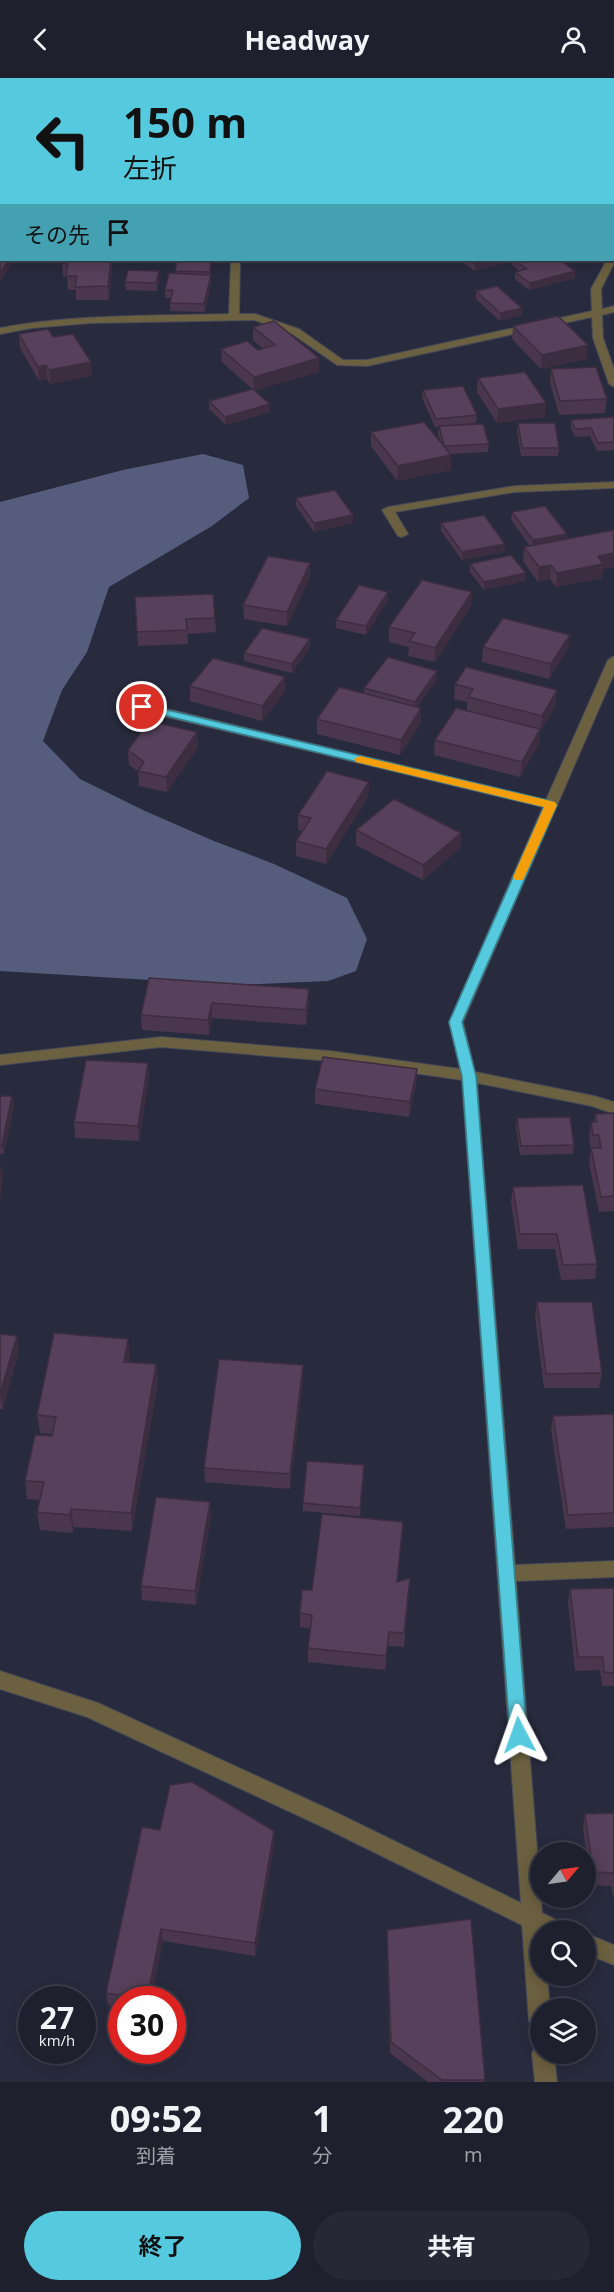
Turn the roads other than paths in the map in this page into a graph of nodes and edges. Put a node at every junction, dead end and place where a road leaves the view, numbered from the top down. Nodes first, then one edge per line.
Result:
1 (236, 261) edge
2 (610, 261) edge
3 (614, 309) edge
4 (597, 312) junction
5 (234, 318) junction
6 (0, 331) edge
7 (614, 384) edge
8 (614, 485) edge
9 (402, 534) dead end
10 (614, 660) edge
11 (142, 707) dead end
12 (551, 805) junction
13 (0, 1060) edge
14 (469, 1076) junction
15 (614, 1108) edge
16 (614, 1569) edge
17 (508, 1573) junction
18 (0, 1680) edge
19 (531, 1920) joint
20 (596, 1948) edge
21 (614, 1955) edge
22 (544, 2064) edge
23 (546, 2082) edge

1 - 5 street
2 - 4 street
3 - 4 street
4 - 5 street
4 - 7 street
5 - 6 street
8 - 9 street
10 - 12 street
11 - 12 street
12 - 14 street
13 - 14 street
14 - 15 street
14 - 17 street
16 - 17 street
17 - 19 street
18 - 19 street
20 - 21 street
22 - 23 street

